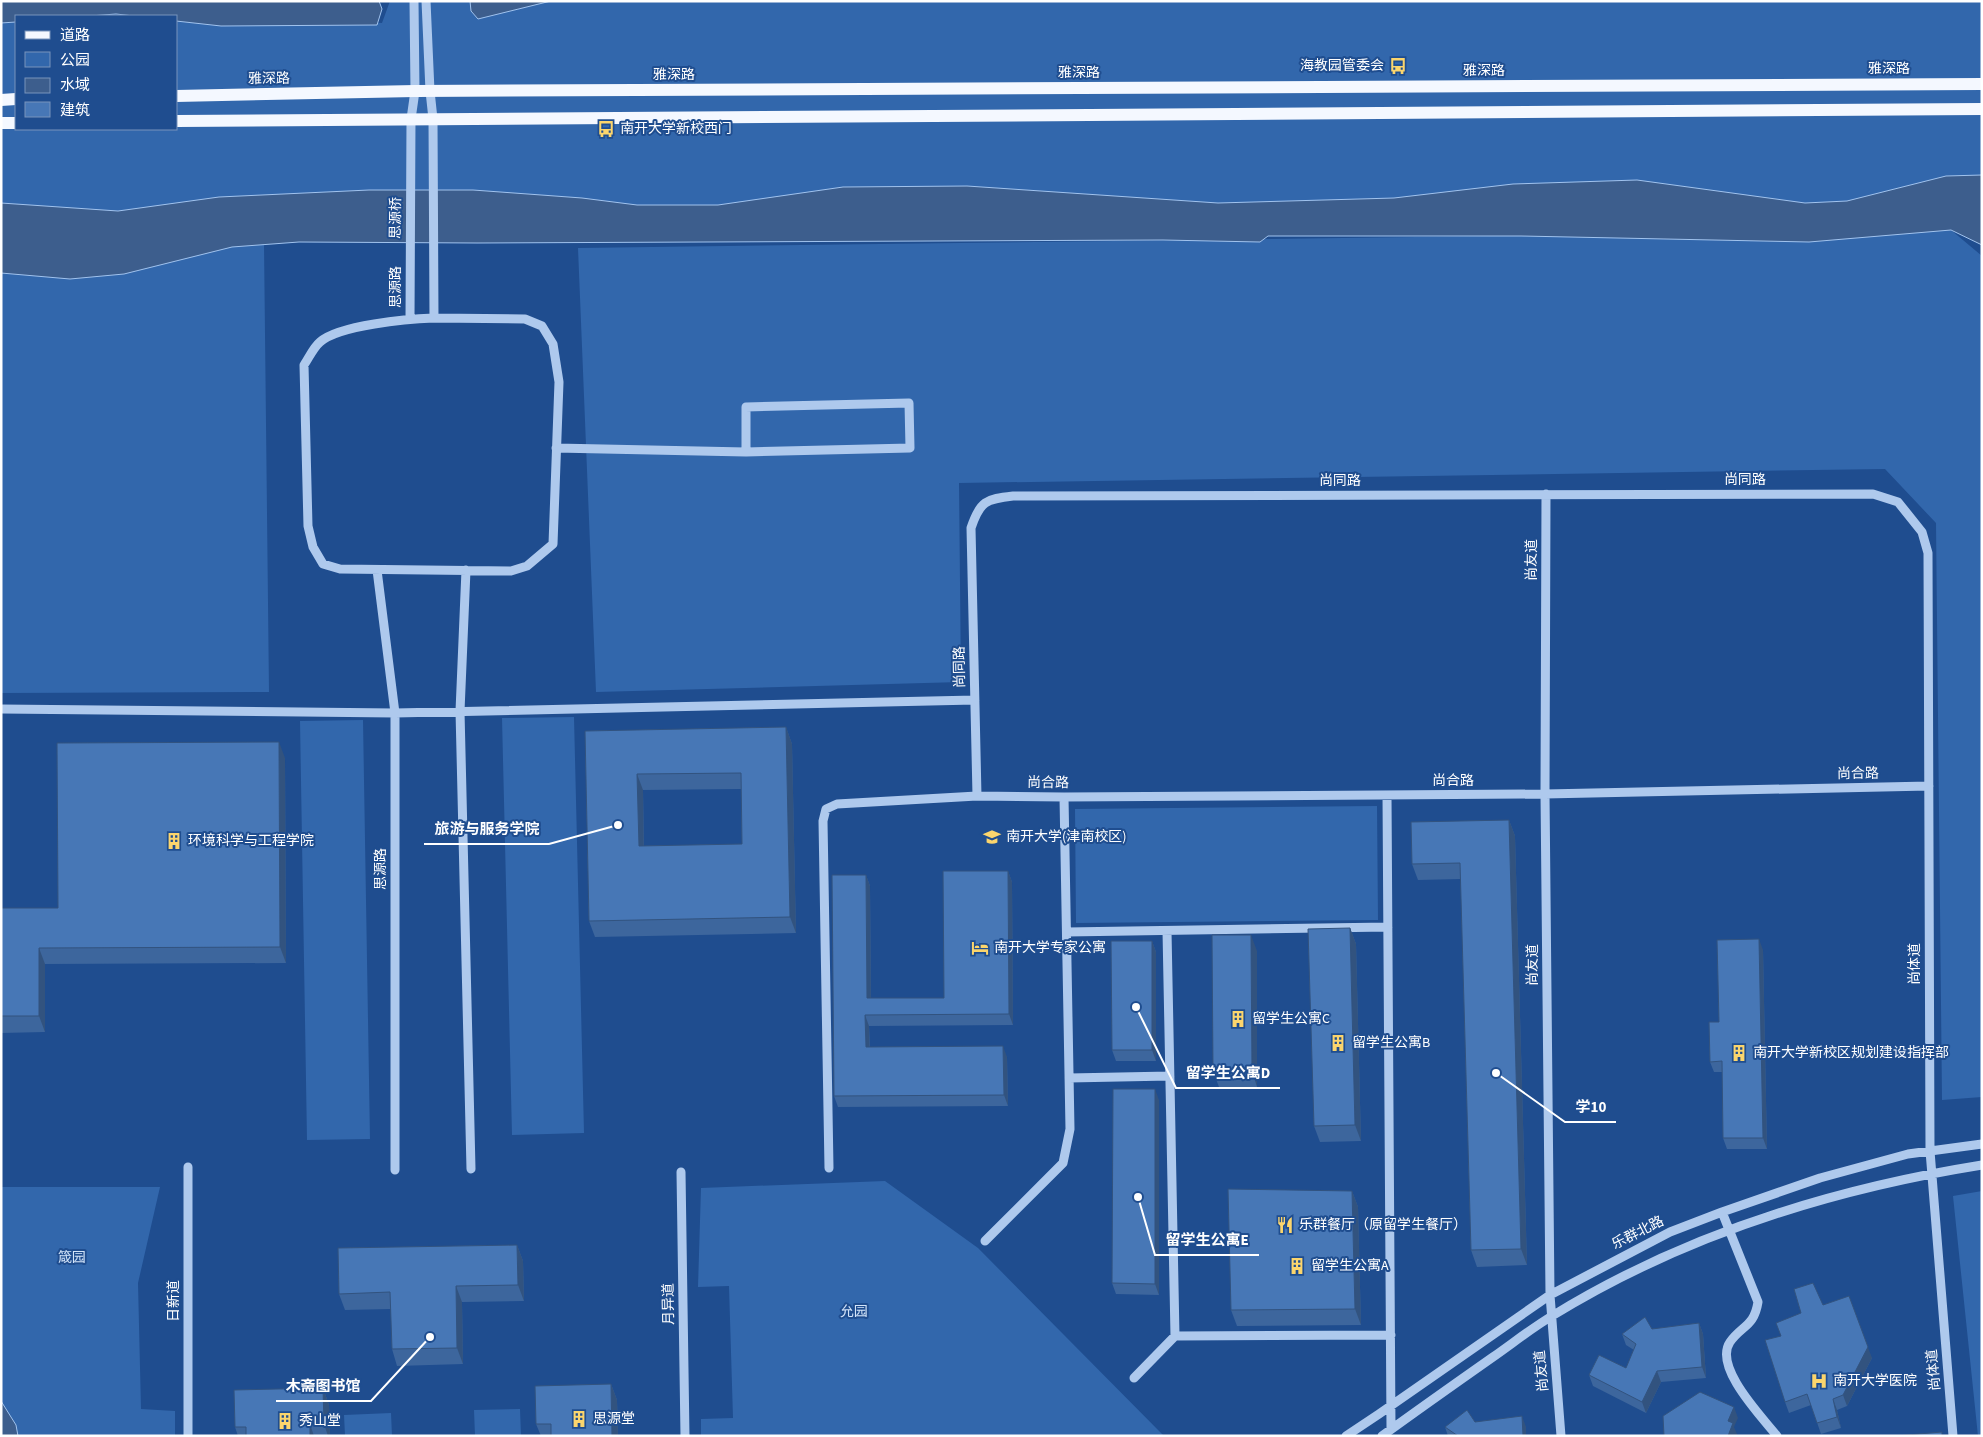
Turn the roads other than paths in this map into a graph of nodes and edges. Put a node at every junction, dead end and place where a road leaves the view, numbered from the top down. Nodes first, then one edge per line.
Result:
1 (414, 1) edge
2 (426, 1) edge
3 (1982, 84) edge
4 (415, 91) junction
5 (430, 91) junction
6 (178, 96) edge
7 (15, 99) edge
8 (1, 100) edge
9 (1982, 109) edge
10 (411, 119) junction
11 (433, 119) junction
12 (178, 121) edge
13 (1, 123) edge
14 (15, 123) edge
15 (409, 254) joint
16 (434, 318) junction
17 (410, 319) junction
18 (556, 448) junction
19 (746, 452) junction
20 (1546, 494) junction
21 (1898, 502) joint
22 (377, 570) junction
23 (466, 570) junction
24 (975, 700) junction
25 (1, 709) edge
26 (460, 711) junction
27 (395, 712) junction
28 (1929, 786) junction
29 (1545, 794) junction
30 (1387, 795) junction
31 (977, 796) junction
32 (1064, 797) junction
33 (1388, 926) junction
34 (1167, 930) junction
35 (1067, 932) junction
36 (1170, 1076) junction
37 (1069, 1078) junction
38 (1982, 1144) edge
39 (1930, 1151) junction
40 (1982, 1165) edge
41 (188, 1167) dead end
42 (829, 1168) dead end
43 (471, 1169) dead end
44 (395, 1170) dead end
45 (681, 1172) dead end
46 (1931, 1173) junction
47 (1722, 1212) junction
48 (1729, 1232) junction
49 (985, 1241) dead end
50 (1550, 1295) junction
51 (1551, 1316) junction
52 (1390, 1335) junction
53 (1175, 1336) junction
54 (1134, 1378) dead end
55 (1391, 1406) junction
56 (1392, 1429) junction
57 (188, 1436) edge
58 (685, 1436) edge
59 (1346, 1436) edge
60 (1382, 1436) edge
61 (1561, 1436) edge
62 (1777, 1436) edge
63 (1953, 1436) edge

1 - 4 street, 思源桥
2 - 5 street
3 - 5 main road, 雅深路
4 - 5 main road, 雅深路
4 - 6 main road, 雅深路
4 - 10 street, 思源桥
5 - 11 street
7 - 8 main road
9 - 11 main road
10 - 11 main road
10 - 12 main road
10 - 15 street, 思源桥
11 - 16 street
13 - 14 main road
15 - 17 street, 思源路
16 - 17 street
16 - 18 street
17 - 22 street
18 - 19 street
18 - 23 street
19 - 19 street
20 - 21 street, 尚同路
20 - 24 street, 尚同路
20 - 29 street, 尚友道
21 - 28 street, 尚体道
22 - 23 street
22 - 27 street, 思源路
23 - 26 street
24 - 26 street
24 - 31 street, 尚同路
25 - 27 street
26 - 27 street
26 - 43 street
27 - 44 street, 思源路
28 - 29 street, 尚合路
28 - 39 street, 尚体道
29 - 30 street, 尚合路
29 - 50 street, 尚友道
30 - 32 street, 尚合路
30 - 33 street
31 - 32 street, 尚合路
31 - 42 street, 尚合路
32 - 35 street
33 - 34 street
33 - 52 street
34 - 35 street
34 - 36 street
35 - 37 street
36 - 37 street
36 - 53 street
37 - 49 street
38 - 39 street, 乐群北路
39 - 46 street, 尚体道
39 - 47 street, 乐群北路
40 - 46 street
41 - 57 street, 日新道
45 - 58 street, 月异道
46 - 48 street
46 - 63 street, 尚体道
47 - 48 street
47 - 50 street, 乐群北路
48 - 51 street
48 - 62 street
50 - 51 street, 尚友道
50 - 55 street, 乐群北路
51 - 56 street
51 - 61 street, 尚友道
52 - 53 street
52 - 55 street
53 - 54 street
55 - 56 street
55 - 59 street, 乐群北路
56 - 60 street

